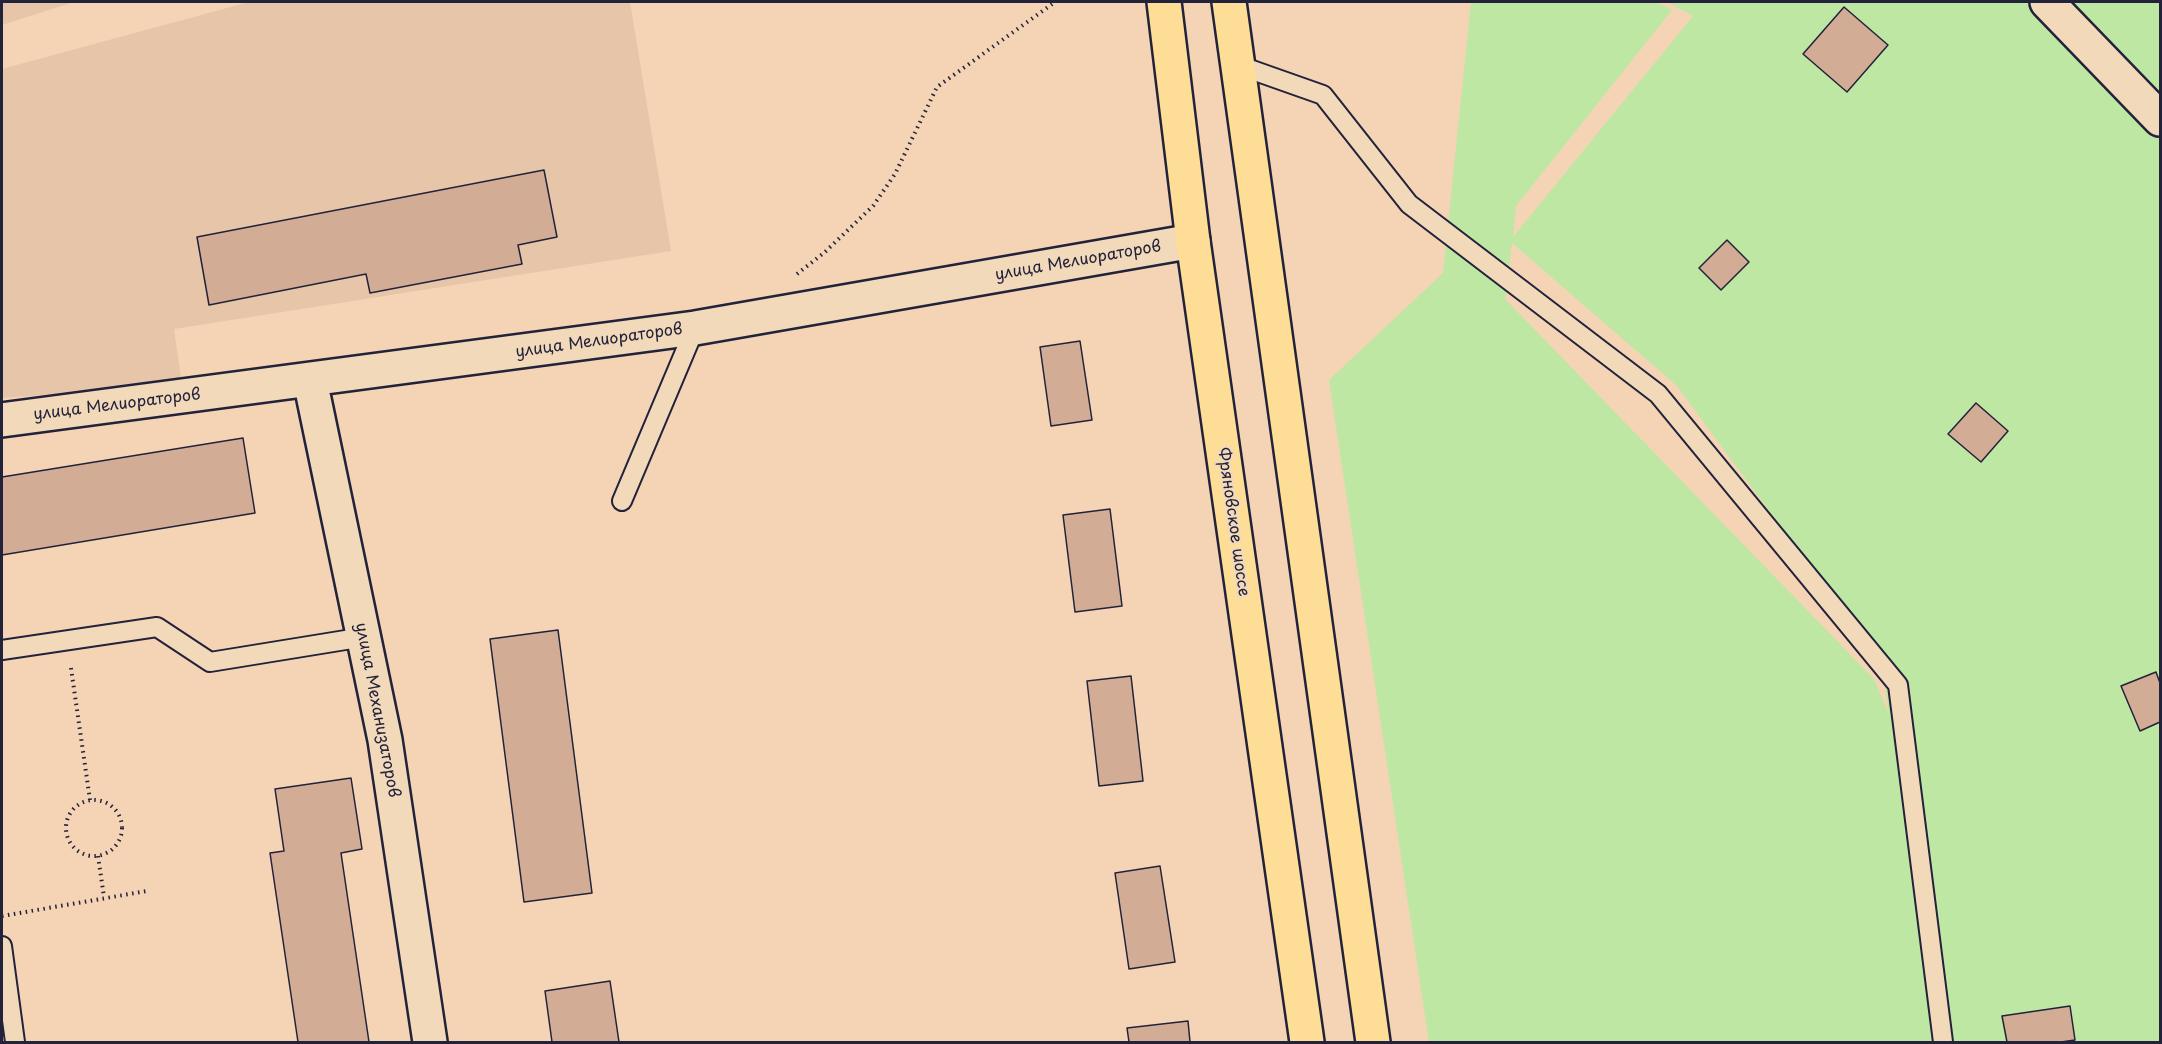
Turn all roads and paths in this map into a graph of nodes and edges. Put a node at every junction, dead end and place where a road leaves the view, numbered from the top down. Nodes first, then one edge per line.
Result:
1 (1055, 2) edge
2 (1164, 2) edge
3 (1229, 2) edge
4 (2047, 2) edge
5 (1238, 64) junction
6 (2160, 119) edge
7 (1193, 241) junction
8 (787, 312) junction
9 (695, 328) junction
10 (310, 380) junction
11 (2, 420) edge
12 (622, 501) dead end
13 (364, 637) junction
14 (67, 640) junction
15 (2, 650) edge
16 (90, 800) junction
17 (98, 856) junction
18 (147, 891) dead end
19 (104, 897) junction
20 (2, 916) edge
21 (2, 946) edge
22 (15, 1042) edge
23 (430, 1042) edge
24 (1307, 1042) edge
25 (1373, 1042) edge
26 (1943, 1042) edge

1 - 8 path
2 - 7 main road, Фряновское шоссе
3 - 5 main road
4 - 6 street
5 - 25 main road
5 - 26 lane
7 - 8 street, улица Мелиораторов
7 - 24 main road, Фряновское шоссе
8 - 9 street, улица Мелиораторов
9 - 10 street, улица Мелиораторов
9 - 12 lane
10 - 11 street, улица Мелиораторов
10 - 13 street, улица Механизаторов
13 - 14 lane
13 - 23 street, улица Механизаторов
14 - 15 lane
14 - 16 path
16 - 17 path
16 - 17 path
17 - 19 path
18 - 19 path
19 - 20 path
21 - 22 lane

